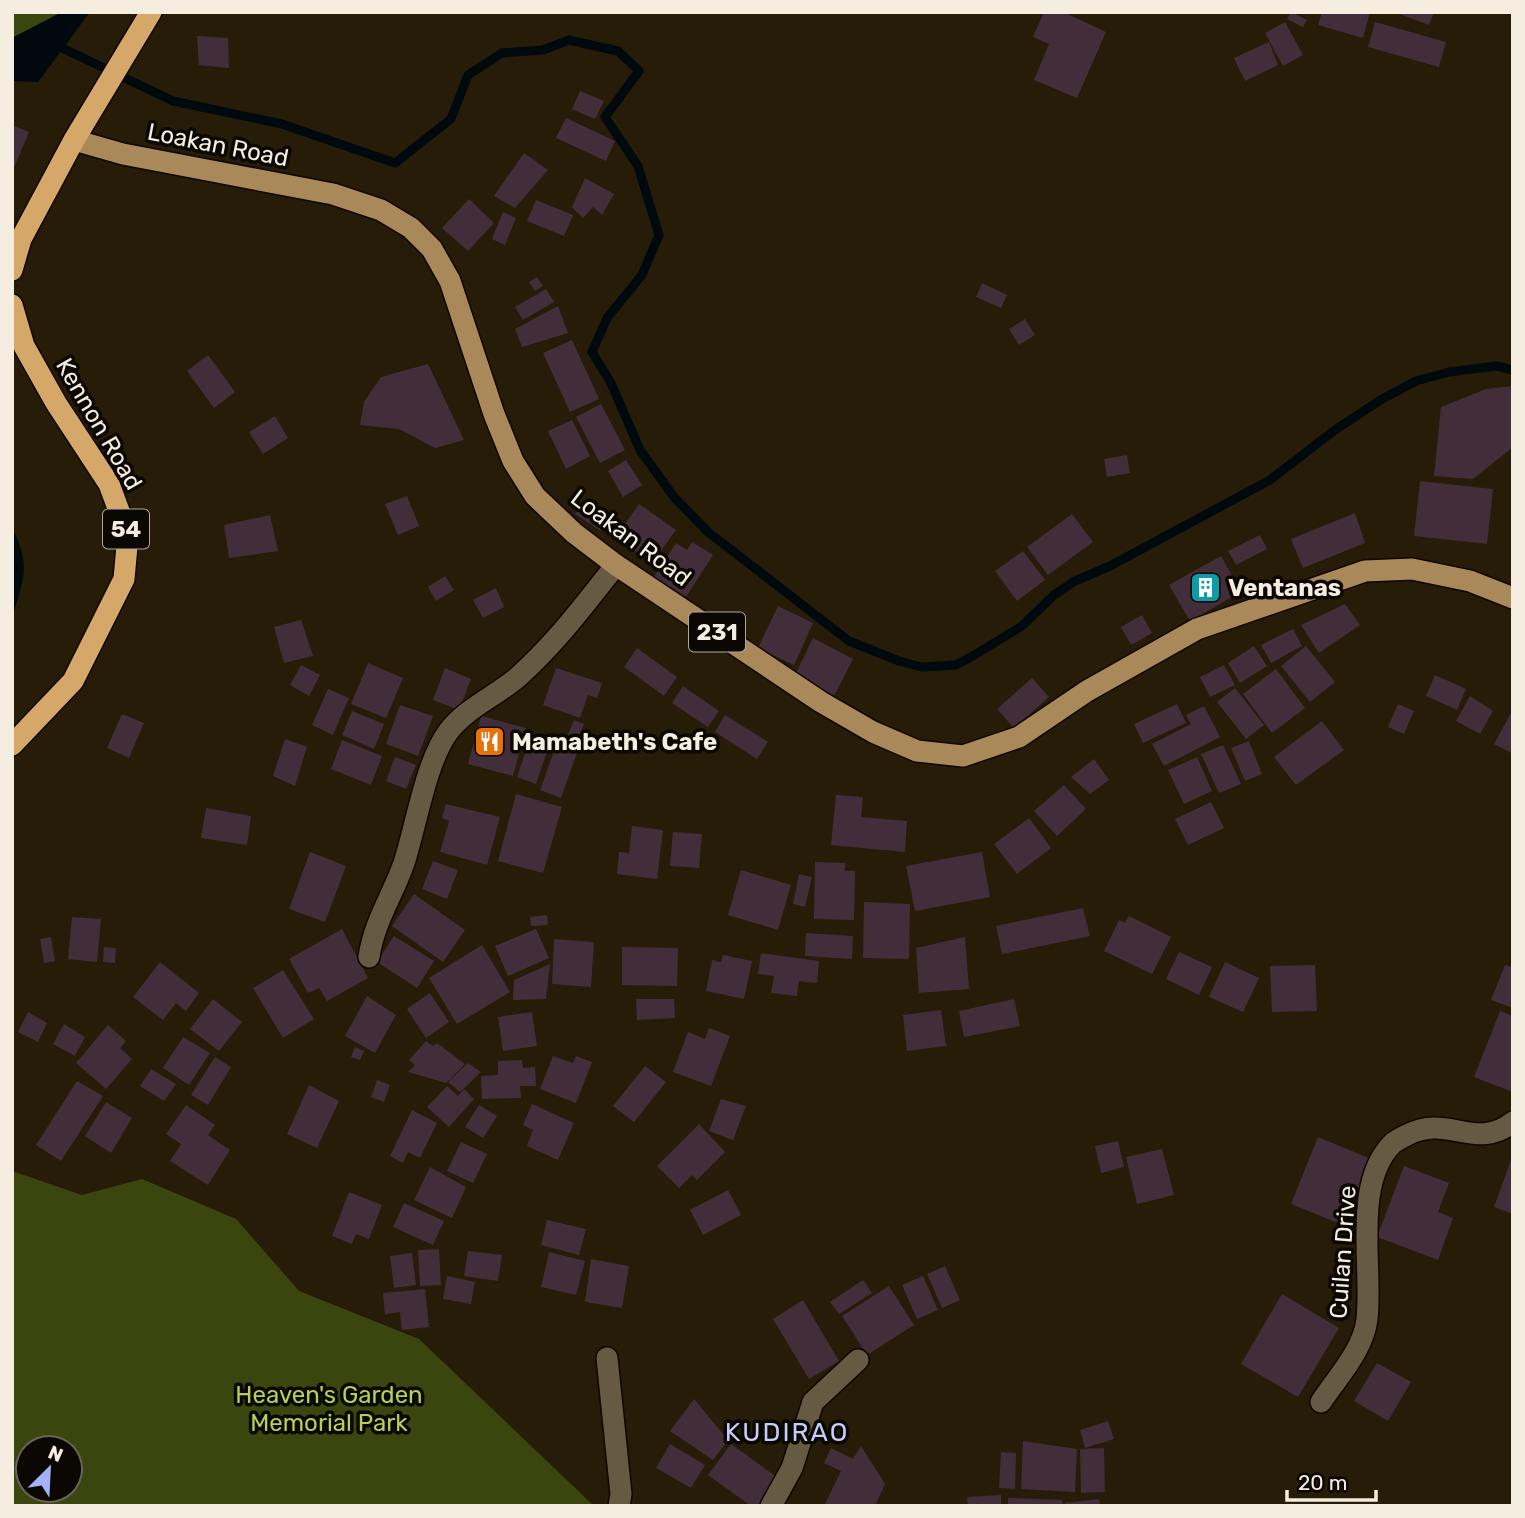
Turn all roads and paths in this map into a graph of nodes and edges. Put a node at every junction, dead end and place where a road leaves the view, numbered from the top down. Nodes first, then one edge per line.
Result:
1 (151, 12) edge
2 (75, 140) junction
3 (12, 270) edge
4 (12, 305) edge
5 (616, 565) junction
6 (1513, 598) edge
7 (12, 745) edge
8 (369, 957) dead end
9 (1513, 1122) edge
10 (607, 1357) dead end
11 (858, 1360) dead end
12 (1321, 1402) dead end
13 (619, 1506) edge
14 (771, 1506) edge

1 - 2 highway
2 - 3 highway
2 - 5 main road, Loakan Road / 231
4 - 7 highway, Kennon Road / 54
5 - 6 main road, Loakan Road / 231
5 - 8 street
9 - 12 street, Cuilan Drive
10 - 13 street
11 - 14 street

